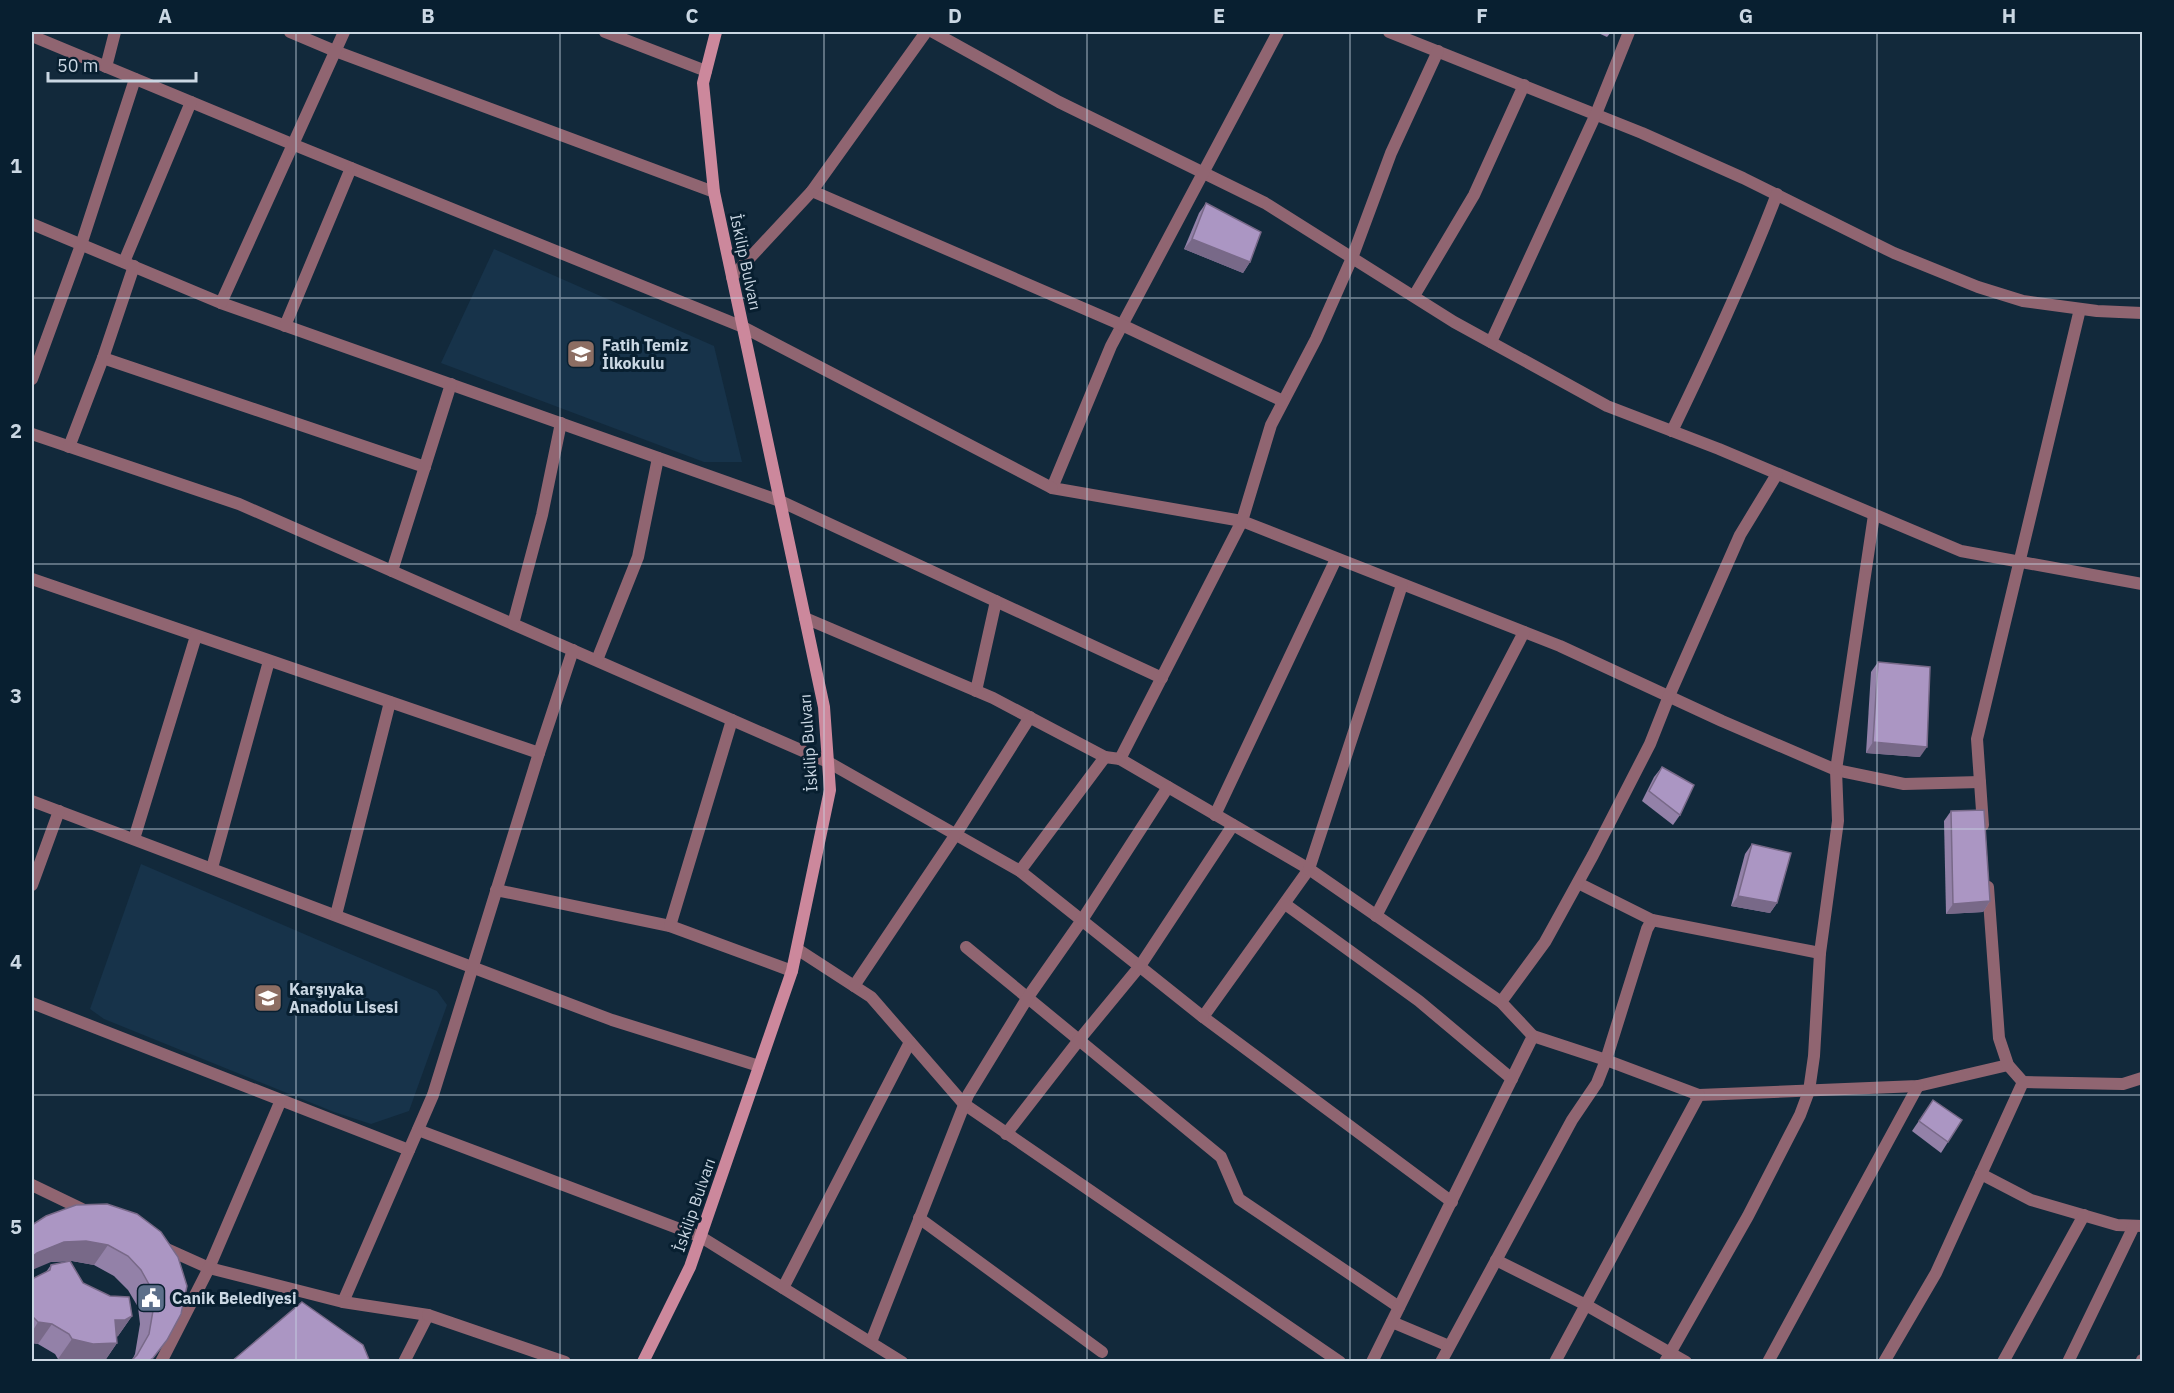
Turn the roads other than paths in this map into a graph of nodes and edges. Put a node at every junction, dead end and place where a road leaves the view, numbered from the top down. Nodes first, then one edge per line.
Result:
1 (115, 32) edge
2 (291, 32) edge
3 (344, 32) edge
4 (604, 32) edge
5 (716, 32) edge
6 (926, 32) edge
7 (933, 32) edge
8 (1278, 32) edge
9 (1389, 32) edge
10 (1629, 32) edge
11 (32, 36) edge
12 (335, 51) junction
13 (1438, 51) junction
14 (106, 67) junction
15 (706, 71) junction
16 (135, 79) junction
17 (1524, 85) junction
18 (191, 102) junction
19 (1596, 114) junction
20 (292, 144) junction
21 (351, 168) junction
22 (1202, 172) junction
23 (812, 191) junction
24 (714, 192) junction
25 (1777, 194) junction
26 (32, 224) edge
27 (81, 244) junction
28 (1352, 258) junction
29 (129, 265) junction
30 (732, 277) junction
31 (1414, 296) junction
32 (221, 303) junction
33 (2080, 309) junction
34 (2142, 313) edge
35 (1122, 325) junction
36 (285, 326) junction
37 (743, 327) junction
38 (1491, 342) junction
39 (103, 358) junction
40 (32, 379) edge
41 (451, 384) junction
42 (1283, 400) junction
43 (561, 423) junction
44 (1672, 431) junction
45 (32, 434) edge
46 (69, 447) junction
47 (658, 458) junction
48 (425, 467) junction
49 (1776, 474) junction
50 (1052, 488) junction
51 (780, 501) junction
52 (1874, 515) junction
53 (1242, 522) junction
54 (1336, 559) junction
55 (2019, 563) junction
56 (392, 571) junction
57 (32, 579) edge
58 (2142, 584) edge
59 (1402, 585) junction
60 (996, 601) junction
61 (805, 618) junction
62 (513, 624) junction
63 (1524, 632) junction
64 (196, 636) junction
65 (573, 650) junction
66 (597, 660) junction
67 (269, 661) junction
68 (1162, 678) junction
69 (976, 691) junction
70 (1669, 696) junction
71 (390, 702) junction
72 (1030, 717) junction
73 (732, 720) junction
74 (538, 753) junction
75 (1105, 757) junction
76 (1120, 759) junction
77 (828, 762) junction
78 (1836, 770) junction
79 (1980, 782) junction
80 (1168, 788) junction
81 (32, 801) edge
82 (59, 811) junction
83 (1215, 815) junction
84 (1233, 825) junction
85 (956, 834) junction
86 (134, 839) junction
87 (1984, 839) edge
88 (212, 868) junction
89 (1309, 869) junction
90 (1020, 871) junction
91 (1987, 873) edge
92 (1578, 883) junction
93 (32, 885) edge
94 (496, 890) junction
95 (1285, 904) junction
96 (336, 915) junction
97 (1376, 915) junction
98 (1082, 920) junction
99 (1652, 920) junction
100 (670, 926) junction
101 (966, 946) dead end
102 (797, 949) junction
103 (1820, 953) junction
104 (473, 966) junction
105 (1140, 966) junction
106 (792, 971) junction
107 (854, 987) junction
108 (1028, 998) junction
109 (1501, 1002) junction
110 (32, 1003) edge
111 (1203, 1017) junction
112 (1533, 1036) junction
113 (1079, 1040) junction
114 (910, 1042) junction
115 (1606, 1060) junction
116 (2008, 1065) junction
117 (759, 1066) junction
118 (2142, 1078) edge
119 (1512, 1079) junction
120 (2023, 1082) junction
121 (1918, 1086) junction
122 (1809, 1091) junction
123 (1699, 1095) junction
124 (281, 1100) junction
125 (964, 1104) junction
126 (418, 1130) junction
127 (1006, 1134) junction
128 (409, 1150) junction
129 (1981, 1174) junction
130 (32, 1185) edge
131 (1452, 1202) junction
132 (2084, 1215) junction
133 (919, 1218) junction
134 (105, 1220) edge
135 (2138, 1226) edge
136 (701, 1237) junction
137 (147, 1239) edge
138 (1496, 1260) junction
139 (209, 1268) junction
140 (783, 1288) junction
141 (343, 1302) junction
142 (1586, 1305) junction
143 (1399, 1307) junction
144 (428, 1315) junction
145 (1392, 1322) junction
146 (871, 1342) junction
147 (1449, 1346) junction
148 (1102, 1352) dead end
149 (1667, 1357) edge
150 (161, 1362) edge
151 (404, 1362) edge
152 (565, 1362) edge
153 (643, 1362) edge
154 (903, 1362) edge
155 (1340, 1362) edge
156 (1372, 1362) edge
157 (1441, 1362) edge
158 (1555, 1362) edge
159 (1686, 1362) edge
160 (1768, 1362) edge
161 (1884, 1362) edge
162 (2003, 1362) edge
163 (2068, 1362) edge

1 - 14 street
2 - 12 street
3 - 12 street
4 - 15 street
5 - 15 main road, İskilip Bulvarı
6 - 23 street
7 - 22 street
8 - 22 street
9 - 13 street
10 - 19 street
11 - 14 street
12 - 20 street
12 - 24 street
13 - 17 street
13 - 28 street
14 - 16 street
15 - 24 main road, İskilip Bulvarı
16 - 18 street
16 - 27 street
17 - 19 street
17 - 31 street
18 - 20 street
18 - 29 street
19 - 25 street
19 - 38 street
20 - 21 street
20 - 32 street
21 - 36 street
21 - 37 street
22 - 28 street
22 - 35 street
23 - 30 street
23 - 35 street
24 - 30 main road, İskilip Bulvarı
25 - 33 street
25 - 44 street
26 - 27 street
27 - 29 street
27 - 40 street
28 - 31 street
28 - 42 street
29 - 32 street
29 - 39 street
30 - 37 main road, İskilip Bulvarı
31 - 38 street
32 - 36 street
33 - 34 street
33 - 55 street
35 - 42 street
35 - 50 street
36 - 41 street
37 - 50 street
37 - 51 main road, İskilip Bulvarı
38 - 44 street
39 - 46 street
39 - 48 street
41 - 43 street
41 - 48 street
42 - 53 street
43 - 47 street
43 - 62 street
44 - 49 street
45 - 46 street
46 - 56 street
47 - 51 street
47 - 66 street
48 - 56 street
49 - 52 street
49 - 70 street
50 - 53 street
51 - 60 street
51 - 61 main road, İskilip Bulvarı
52 - 55 street
52 - 78 street
53 - 54 street
53 - 68 street
54 - 59 street
54 - 83 street
55 - 58 street
55 - 79 street
56 - 62 street
57 - 64 street
59 - 63 street
59 - 89 street
60 - 68 street
60 - 69 street
61 - 69 street
61 - 77 main road, İskilip Bulvarı
62 - 65 street
63 - 70 street
63 - 97 street
64 - 67 street
64 - 86 street
65 - 66 street
65 - 74 street
66 - 73 street
67 - 71 street
67 - 88 street
68 - 76 street
69 - 72 street
70 - 78 street
70 - 92 street
71 - 74 street
71 - 96 street
72 - 75 street
72 - 85 street
73 - 77 street
73 - 100 street
74 - 94 street
75 - 76 street
75 - 90 street
76 - 80 street
77 - 85 street
77 - 102 main road, İskilip Bulvarı
78 - 79 street
78 - 103 street
79 - 87 street
80 - 83 street
80 - 98 street
81 - 82 street
82 - 86 street
82 - 93 street
83 - 84 street
84 - 89 street
84 - 105 street
85 - 90 street
85 - 107 street
86 - 88 street
88 - 96 street
89 - 95 street
89 - 97 street
90 - 98 street
91 - 116 street
92 - 99 street
92 - 109 street
94 - 100 street
94 - 104 street
95 - 111 street
95 - 119 street
96 - 104 street
97 - 109 street
98 - 105 street
98 - 108 street
99 - 103 street
99 - 115 street
100 - 106 street
101 - 108 street
102 - 106 main road, İskilip Bulvarı
102 - 107 street
103 - 122 street
104 - 117 street
104 - 126 street
105 - 111 street
105 - 113 street
106 - 117 main road, İskilip Bulvarı
107 - 114 street
108 - 113 street
108 - 125 street
109 - 112 street
110 - 124 street
111 - 131 street
112 - 115 street
112 - 119 street
113 - 127 street
113 - 143 street
114 - 125 street
114 - 140 street
115 - 123 street
115 - 138 street
116 - 120 street
116 - 121 street
117 - 136 main road, İskilip Bulvarı
118 - 120 street
119 - 131 street
120 - 129 street
121 - 122 street
121 - 160 street
122 - 123 street
122 - 149 street
123 - 142 street
124 - 128 street
124 - 139 street
125 - 127 street
125 - 133 street
126 - 128 street
126 - 136 street
127 - 155 street
128 - 141 street
129 - 132 street
129 - 161 street
130 - 134 street
131 - 143 street
132 - 135 street
132 - 162 street
133 - 146 street
133 - 148 street
135 - 163 street
136 - 140 street
136 - 153 main road, İskilip Bulvarı
137 - 139 street
138 - 142 street
138 - 147 street
139 - 141 street
139 - 150 street
140 - 146 street
141 - 144 street
142 - 149 street
142 - 158 street
143 - 145 street
144 - 151 street
144 - 152 street
145 - 147 street
145 - 156 street
146 - 154 street
147 - 157 street
149 - 159 street

